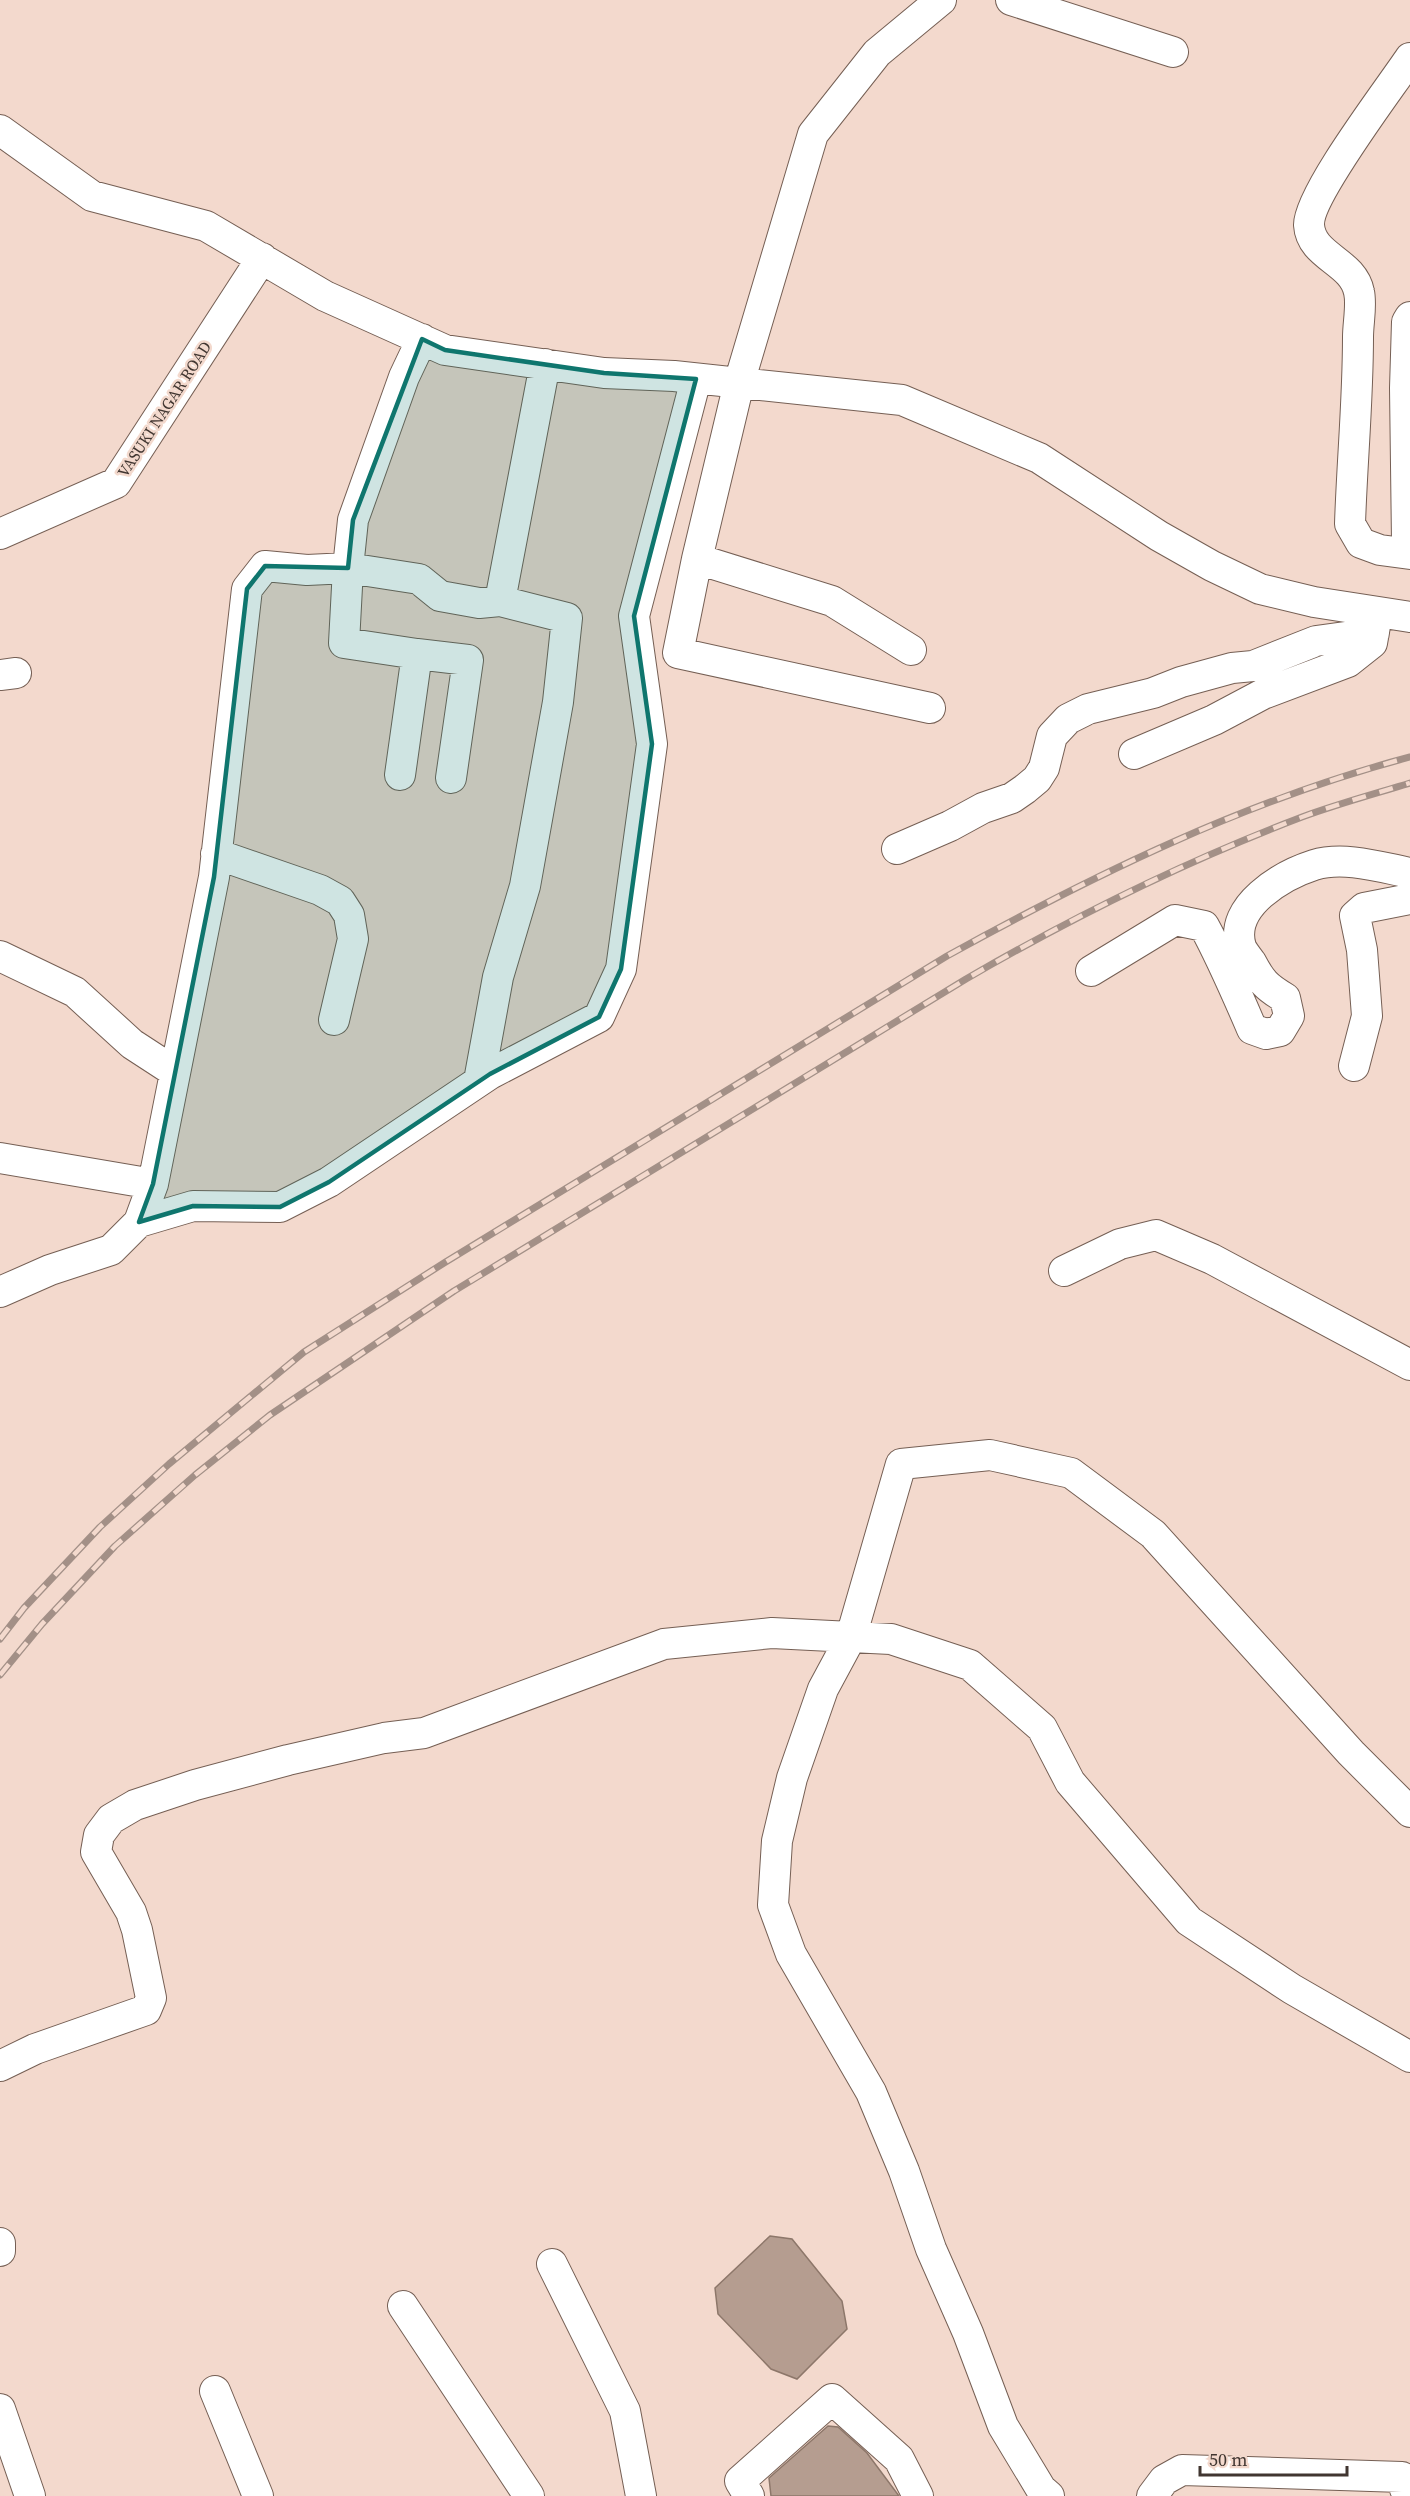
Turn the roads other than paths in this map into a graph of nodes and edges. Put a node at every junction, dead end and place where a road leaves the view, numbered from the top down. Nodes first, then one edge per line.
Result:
1 (940, 0) edge
2 (1011, 0) edge
3 (1173, 52) dead end
4 (1410, 58) edge
5 (0, 130) edge
6 (261, 258) junction
7 (1410, 317) edge
8 (422, 339) junction
9 (545, 364) junction
10 (696, 379) junction
11 (739, 383) junction
12 (0, 534) edge
13 (1410, 548) edge
14 (1410, 554) edge
15 (697, 559) junction
16 (348, 568) junction
17 (500, 601) junction
18 (1389, 622) edge
19 (911, 650) dead end
20 (417, 654) junction
21 (930, 708) dead end
22 (1134, 754) dead end
23 (400, 775) dead end
24 (452, 778) dead end
25 (897, 849) dead end
26 (216, 854) junction
27 (1410, 873) edge
28 (1410, 899) edge
29 (0, 956) edge
30 (1091, 971) dead end
31 (334, 1020) dead end
32 (1354, 1066) dead end
33 (175, 1072) junction
34 (479, 1081) junction
35 (0, 1158) edge
36 (153, 1184) junction
37 (139, 1222) junction
38 (1064, 1271) dead end
39 (0, 1292) edge
40 (1410, 1365) edge
41 (851, 1637) junction
42 (1410, 1812) edge
43 (1410, 2057) edge
44 (0, 2066) edge
45 (0, 2243) edge
46 (0, 2251) edge
47 (552, 2264) dead end
48 (403, 2306) dead end
49 (215, 2391) dead end
50 (0, 2409) edge
51 (30, 2496) edge
52 (258, 2496) edge
53 (529, 2496) edge
54 (641, 2496) edge
55 (749, 2496) edge
56 (918, 2496) edge
57 (1050, 2496) edge
58 (1152, 2496) edge
59 (1410, 2496) edge

1 - 11 street
2 - 3 street
4 - 14 street
5 - 6 street
6 - 8 street
6 - 12 street, VASUKI NAGAR ROAD
7 - 13 street
8 - 9 street
8 - 16 street
9 - 10 street
9 - 17 street
10 - 11 street
10 - 34 street
11 - 15 street
11 - 18 street
15 - 19 street
15 - 21 street
16 - 17 street
16 - 20 street
16 - 26 street
17 - 34 street
18 - 22 street
18 - 25 street
20 - 23 street
20 - 24 street
26 - 31 street
26 - 33 street
27 - 30 street
28 - 32 street
29 - 33 street
33 - 36 street
34 - 37 street
35 - 36 street
36 - 37 street
37 - 39 street
38 - 40 street
41 - 42 street
41 - 43 street
41 - 44 street
41 - 57 street
45 - 46 street
47 - 54 street
48 - 53 street
49 - 52 street
50 - 51 street
55 - 56 street
58 - 59 street

